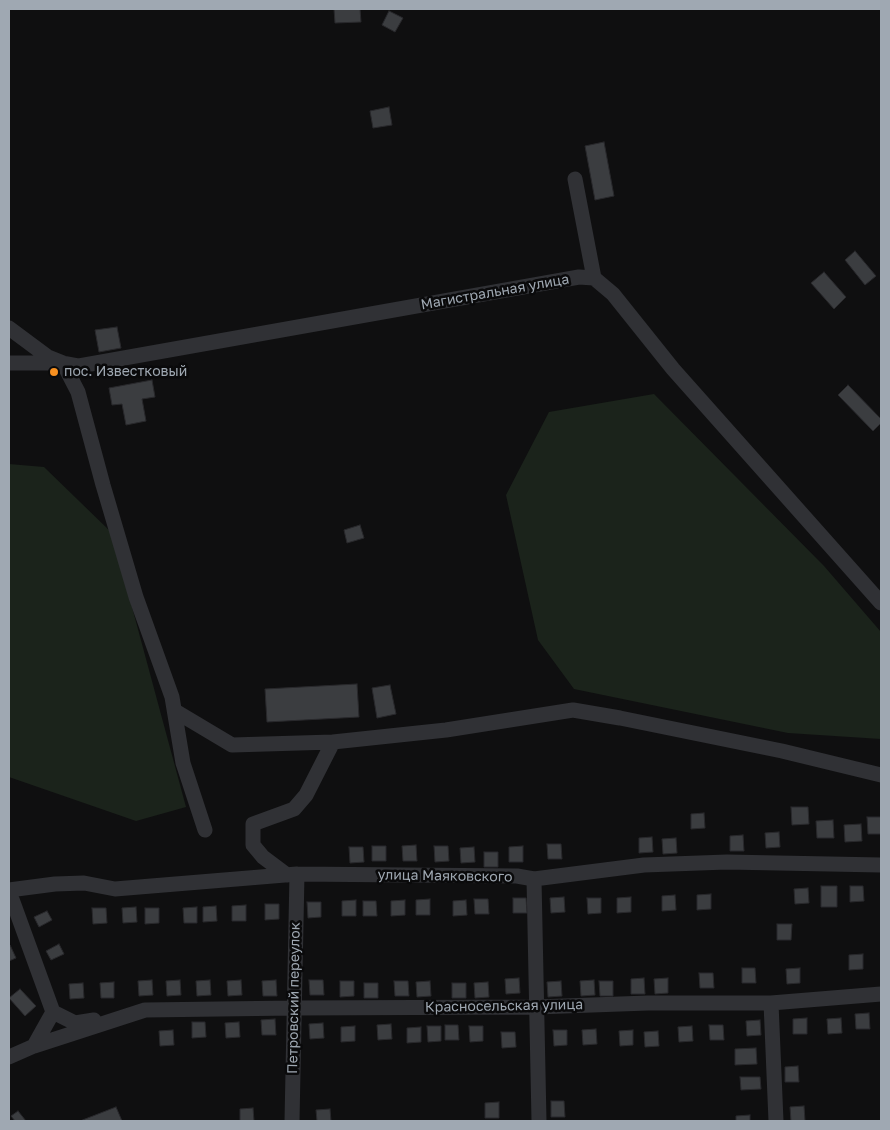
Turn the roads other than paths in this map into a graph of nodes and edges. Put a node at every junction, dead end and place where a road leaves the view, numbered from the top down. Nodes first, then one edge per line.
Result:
1 (575, 179) dead end
2 (594, 278) junction
3 (9, 328) edge
4 (9, 363) edge
5 (63, 363) junction
6 (881, 603) edge
7 (175, 711) junction
8 (333, 742) junction
9 (881, 775) edge
10 (205, 830) dead end
11 (881, 865) edge
12 (292, 874) junction
13 (534, 879) junction
14 (9, 890) edge
15 (881, 994) edge
16 (771, 1003) junction
17 (536, 1007) junction
18 (294, 1008) junction
19 (53, 1012) junction
20 (127, 1016) junction
21 (34, 1046) junction
22 (9, 1057) edge
23 (292, 1121) edge
24 (539, 1121) edge
25 (776, 1121) edge

1 - 2 street
2 - 5 street, Магистральная улица
2 - 6 street
3 - 5 street, Магистральная улица
4 - 5 street
5 - 7 street
7 - 8 street
7 - 10 street
8 - 9 street
8 - 12 street
11 - 13 street, улица Маяковского
12 - 13 street, улица Маяковского
12 - 14 street, улица Маяковского
12 - 18 street, Петровский переулок
13 - 17 street
14 - 19 street
15 - 16 street, Красносельская улица
16 - 17 street, Красносельская улица
16 - 25 street
17 - 18 street, Красносельская улица
17 - 24 street
18 - 20 street, Красносельская улица
18 - 23 street, Петровский переулок
19 - 20 street, Красносельская улица
19 - 21 street
20 - 21 street, Красносельская улица
21 - 22 street, Красносельская улица

